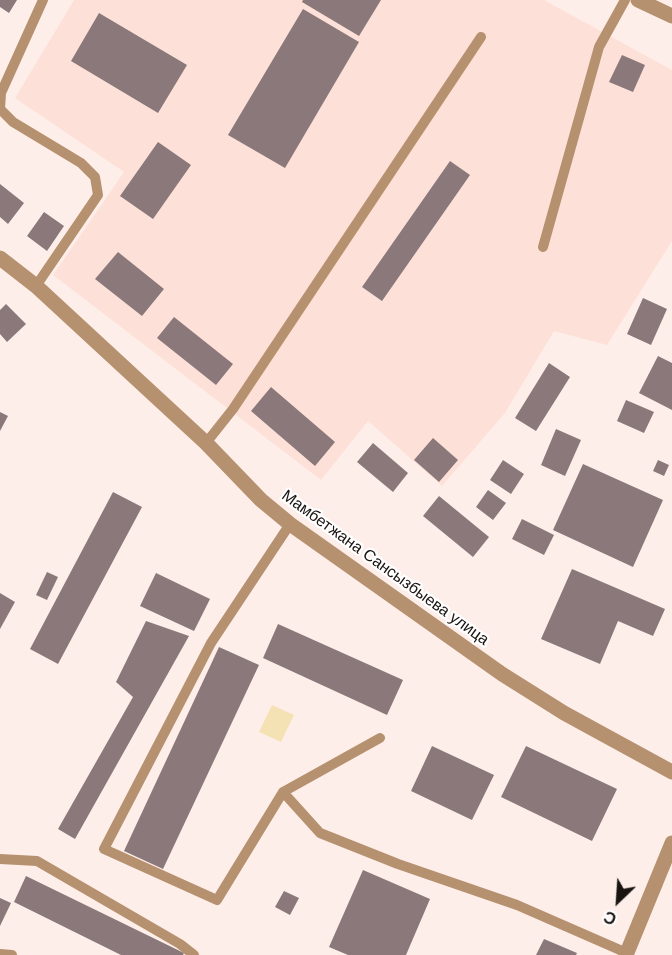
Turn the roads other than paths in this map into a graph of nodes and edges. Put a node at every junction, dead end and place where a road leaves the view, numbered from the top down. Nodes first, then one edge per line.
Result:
1 (43, 0) edge
2 (625, 0) edge
3 (639, 0) edge
4 (672, 16) edge
5 (482, 37) dead end
6 (543, 247) dead end
7 (0, 258) edge
8 (36, 286) junction
9 (206, 443) junction
10 (290, 524) junction
11 (380, 738) dead end
12 (672, 772) edge
13 (283, 792) junction
14 (672, 843) edge
15 (0, 859) edge
16 (0, 954) edge
17 (626, 954) edge
18 (12, 955) edge
19 (193, 955) edge

1 - 8 lane
2 - 6 lane
3 - 4 street
5 - 9 lane
7 - 8 street, Мамбетжана Сансызбыева улица
8 - 9 street, Мамбетжана Сансызбыева улица
9 - 10 street, Мамбетжана Сансызбыева улица
10 - 12 street, Мамбетжана Сансызбыева улица
10 - 13 lane
11 - 13 lane
13 - 17 lane
14 - 17 street
15 - 19 lane
16 - 18 lane

